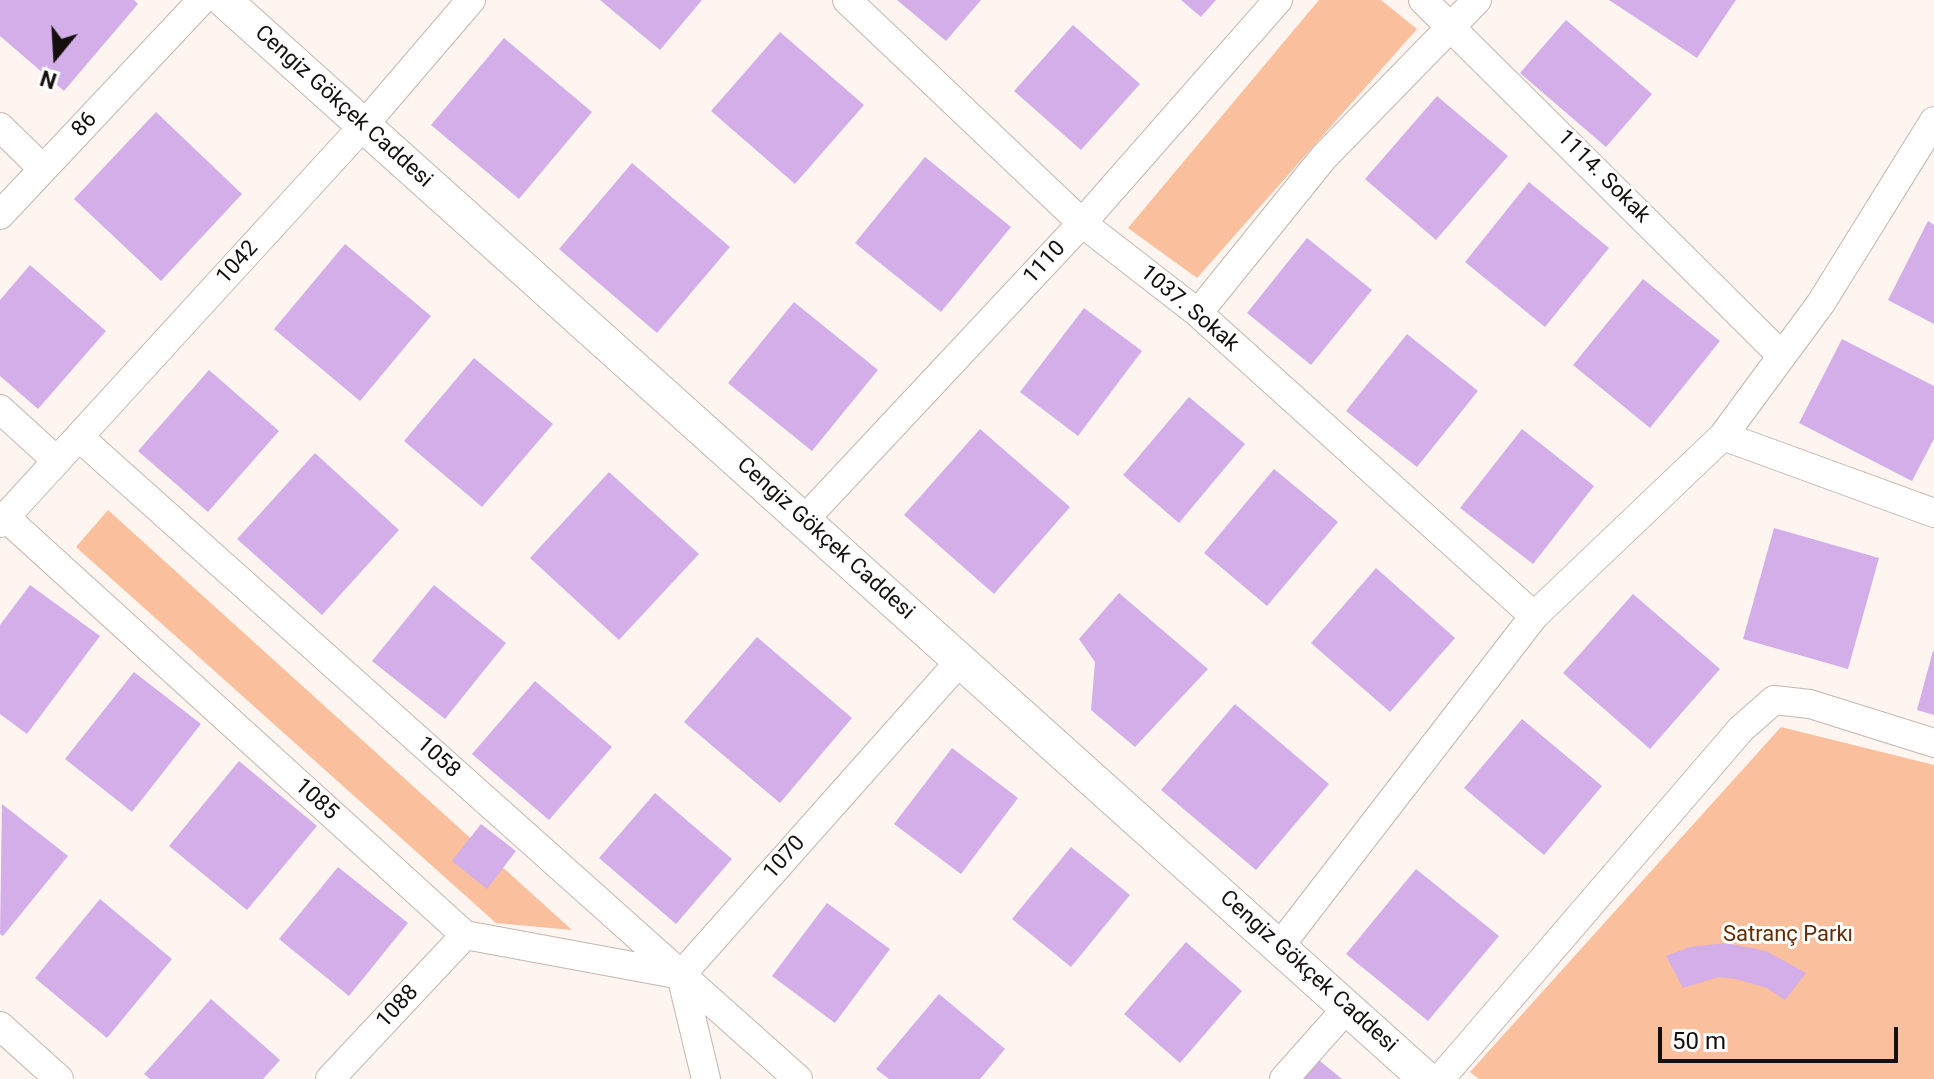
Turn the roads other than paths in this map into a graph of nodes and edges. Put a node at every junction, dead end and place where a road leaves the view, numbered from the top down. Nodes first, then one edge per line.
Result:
1 (202, 0) edge
2 (224, 0) edge
3 (471, 0) edge
4 (847, 0) edge
5 (1278, 0) edge
6 (1423, 0) edge
7 (1477, 0) edge
8 (1450, 26) junction
9 (1934, 121) edge
10 (364, 125) junction
11 (0, 127) edge
12 (43, 169) junction
13 (0, 215) edge
14 (1082, 223) junction
15 (1198, 313) junction
16 (1782, 356) junction
17 (0, 409) edge
18 (1723, 436) junction
19 (79, 437) junction
20 (57, 461) junction
21 (1934, 513) edge
22 (3, 520) edge
23 (804, 520) junction
24 (1534, 616) junction
25 (960, 661) junction
26 (1934, 743) edge
27 (465, 935) junction
28 (1279, 947) junction
29 (681, 975) junction
30 (1347, 1008) junction
31 (0, 1026) edge
32 (59, 1079) edge
33 (330, 1079) edge
34 (706, 1079) edge
35 (798, 1079) edge
36 (1284, 1079) edge
37 (1426, 1079) edge
38 (1440, 1079) edge

1 - 12 street, 86
2 - 10 street, Cengiz Gökçek Caddesi
3 - 10 street, 1042
4 - 14 street, 1037. Sokak
5 - 14 street, 1110
6 - 8 street, 1114. Sokak
7 - 8 street
8 - 15 street
8 - 16 street, 1114. Sokak
9 - 16 street
10 - 19 street, 1042
10 - 23 street, Cengiz Gökçek Caddesi
11 - 12 street
12 - 13 street, 86
14 - 15 street, 1037. Sokak
14 - 23 street, 1110
15 - 24 street, 1037. Sokak
16 - 18 street
17 - 20 street
18 - 21 street
18 - 24 street
19 - 20 street, 1042
19 - 29 street, 1058
20 - 22 street, 1042
22 - 27 street, 1085
23 - 25 street, Cengiz Gökçek Caddesi
24 - 28 street
25 - 28 street, Cengiz Gökçek Caddesi
25 - 29 street, 1070
26 - 38 street
27 - 29 street
27 - 33 street, 1088
28 - 30 street, Cengiz Gökçek Caddesi
29 - 34 street
29 - 35 street, 1058
30 - 36 street
30 - 37 street, Cengiz Gökçek Caddesi
31 - 32 street

